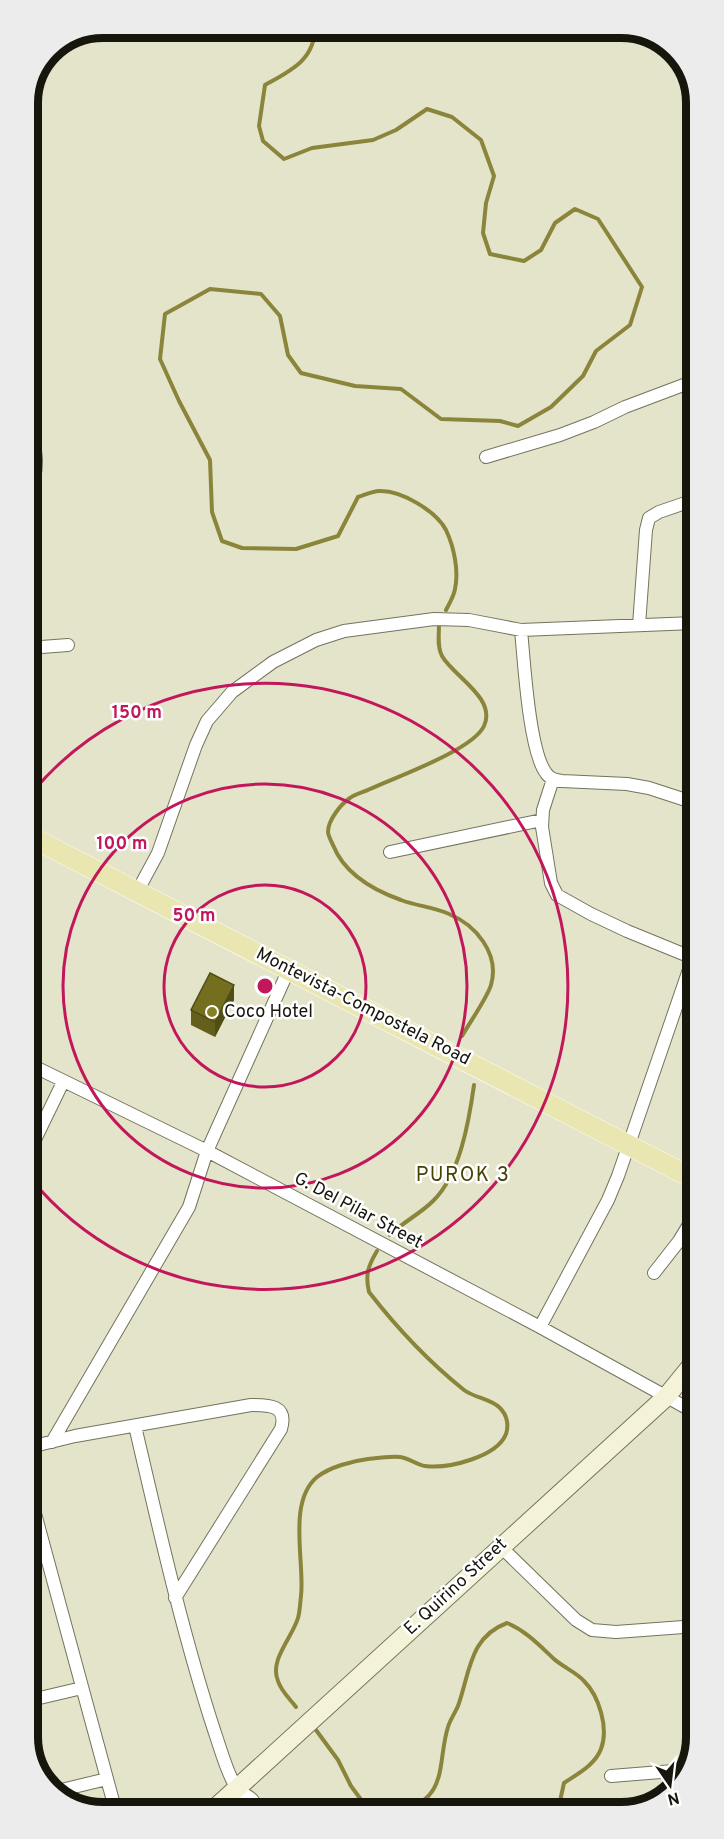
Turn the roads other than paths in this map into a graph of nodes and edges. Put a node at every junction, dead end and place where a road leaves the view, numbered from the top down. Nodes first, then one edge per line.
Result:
1 (686, 384) edge
2 (486, 457) dead end
3 (686, 503) edge
4 (686, 623) edge
5 (639, 625) junction
6 (521, 630) junction
7 (68, 645) dead end
8 (38, 647) edge
9 (553, 779) junction
10 (686, 800) edge
11 (542, 820) junction
12 (38, 841) edge
13 (390, 852) dead end
14 (137, 892) junction
15 (686, 952) edge
16 (289, 969) junction
17 (686, 978) edge
18 (38, 1069) edge
19 (63, 1082) junction
20 (38, 1134) edge
21 (627, 1146) junction
22 (207, 1151) junction
23 (686, 1175) edge
24 (686, 1229) edge
25 (654, 1273) dead end
26 (540, 1328) junction
27 (686, 1372) edge
28 (666, 1397) junction
29 (686, 1408) edge
30 (135, 1426) junction
31 (52, 1442) junction
32 (38, 1446) edge
33 (38, 1525) edge
34 (500, 1546) junction
35 (175, 1598) junction
36 (686, 1627) edge
37 (82, 1688) junction
38 (38, 1698) edge
39 (677, 1771) edge
40 (611, 1776) dead end
41 (107, 1779) junction
42 (237, 1788) junction
43 (65, 1789) edge
44 (113, 1801) edge
45 (223, 1801) edge
46 (253, 1801) edge

1 - 2 street
3 - 5 street
4 - 5 street
5 - 6 street
6 - 9 street
6 - 14 street
7 - 8 street
9 - 10 street
9 - 11 street
11 - 13 street
11 - 15 street
12 - 14 main road, Montevista-Compostela Road
14 - 16 main road, Montevista-Compostela Road
16 - 21 main road, Montevista-Compostela Road
16 - 22 street
17 - 21 street
18 - 19 street, G. Del Pilar Street
19 - 20 street
19 - 22 street, G. Del Pilar Street
21 - 23 main road, Montevista-Compostela Road
21 - 26 street
22 - 26 street, G. Del Pilar Street
22 - 31 street
24 - 25 street
26 - 28 street, G. Del Pilar Street
27 - 28 main road, E. Quirino Street
28 - 29 street, G. Del Pilar Street
28 - 34 main road, E. Quirino Street
30 - 31 street
30 - 35 street
30 - 35 street
31 - 32 street
33 - 37 street
34 - 36 street
34 - 42 main road, E. Quirino Street
35 - 42 street
37 - 38 street
37 - 41 street
39 - 40 street
41 - 43 street
41 - 44 street
42 - 45 main road, E. Quirino Street
42 - 46 street

